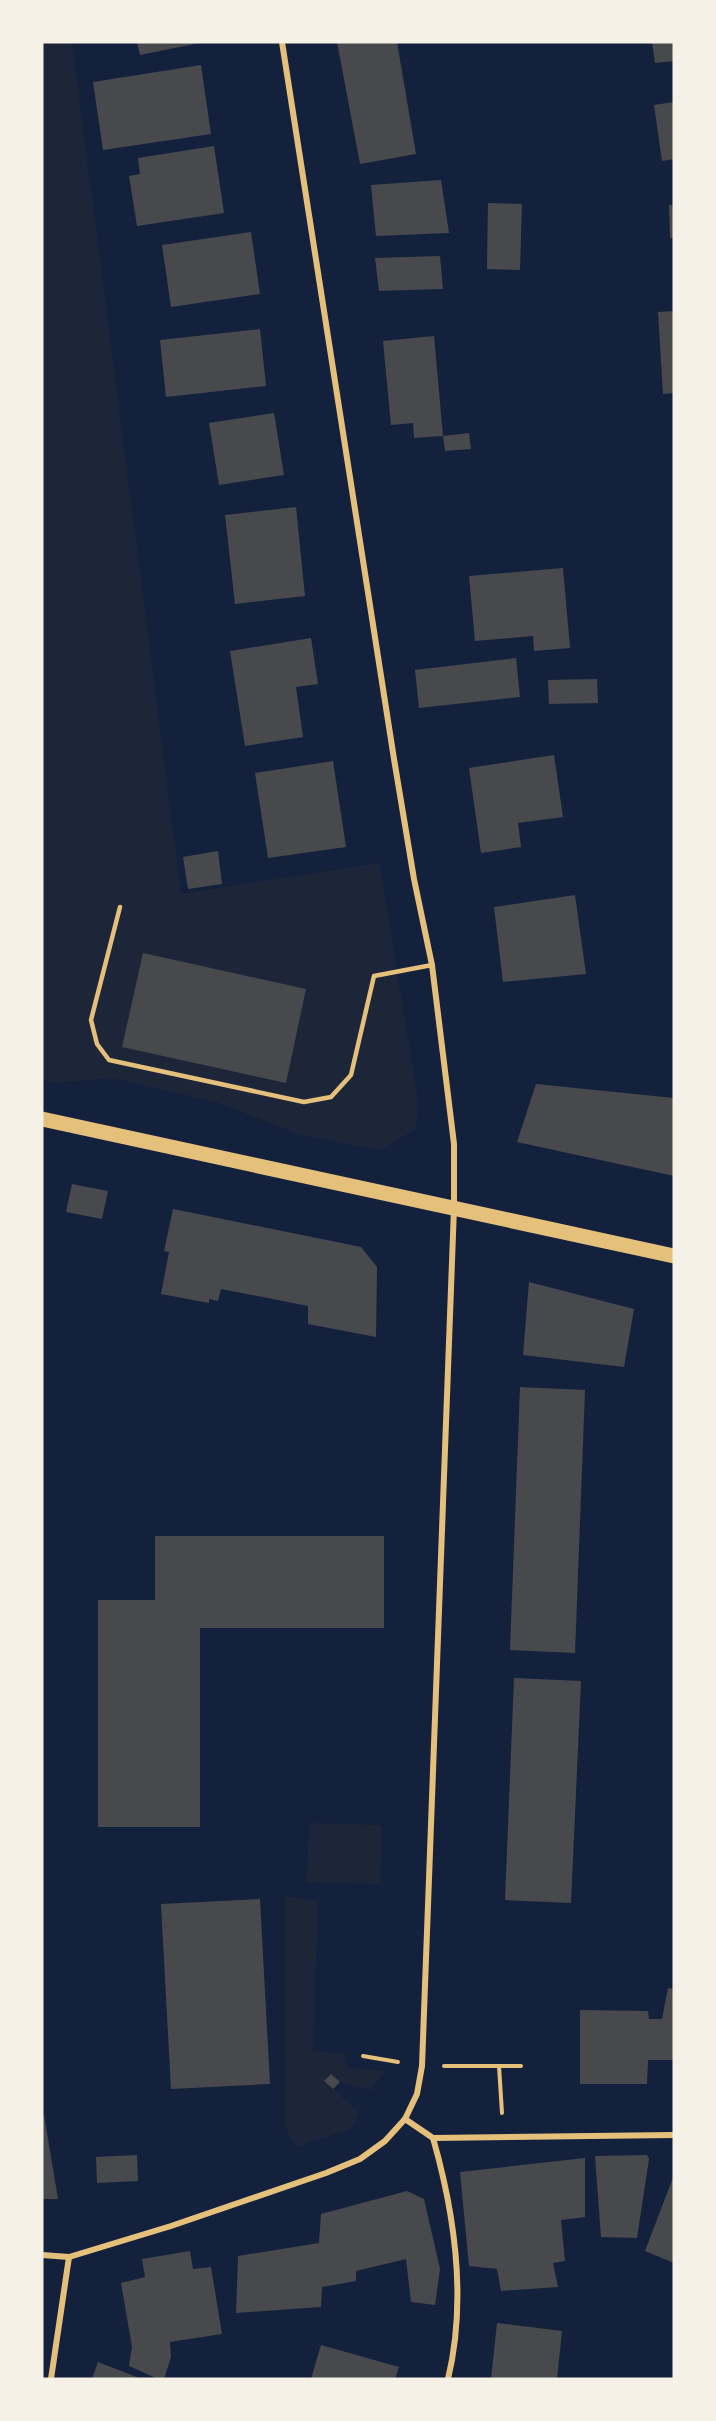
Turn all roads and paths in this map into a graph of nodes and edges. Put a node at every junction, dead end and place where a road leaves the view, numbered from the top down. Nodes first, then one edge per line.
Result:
1 (282, 42) edge
2 (120, 907) dead end
3 (432, 965) junction
4 (42, 1119) edge
5 (454, 1208) junction
6 (674, 1256) edge
7 (499, 2066) dead end
8 (405, 2120) junction
9 (674, 2135) edge
10 (433, 2138) junction
11 (504, 2138) junction
12 (42, 2255) edge
13 (69, 2257) junction
14 (51, 2379) edge
15 (448, 2379) edge

1 - 3 street
2 - 3 lane
3 - 5 street
4 - 5 main road
5 - 6 main road
5 - 8 street
7 - 11 path
8 - 10 street
8 - 13 street
9 - 11 street
10 - 11 street
10 - 15 street
12 - 13 street
13 - 14 street

